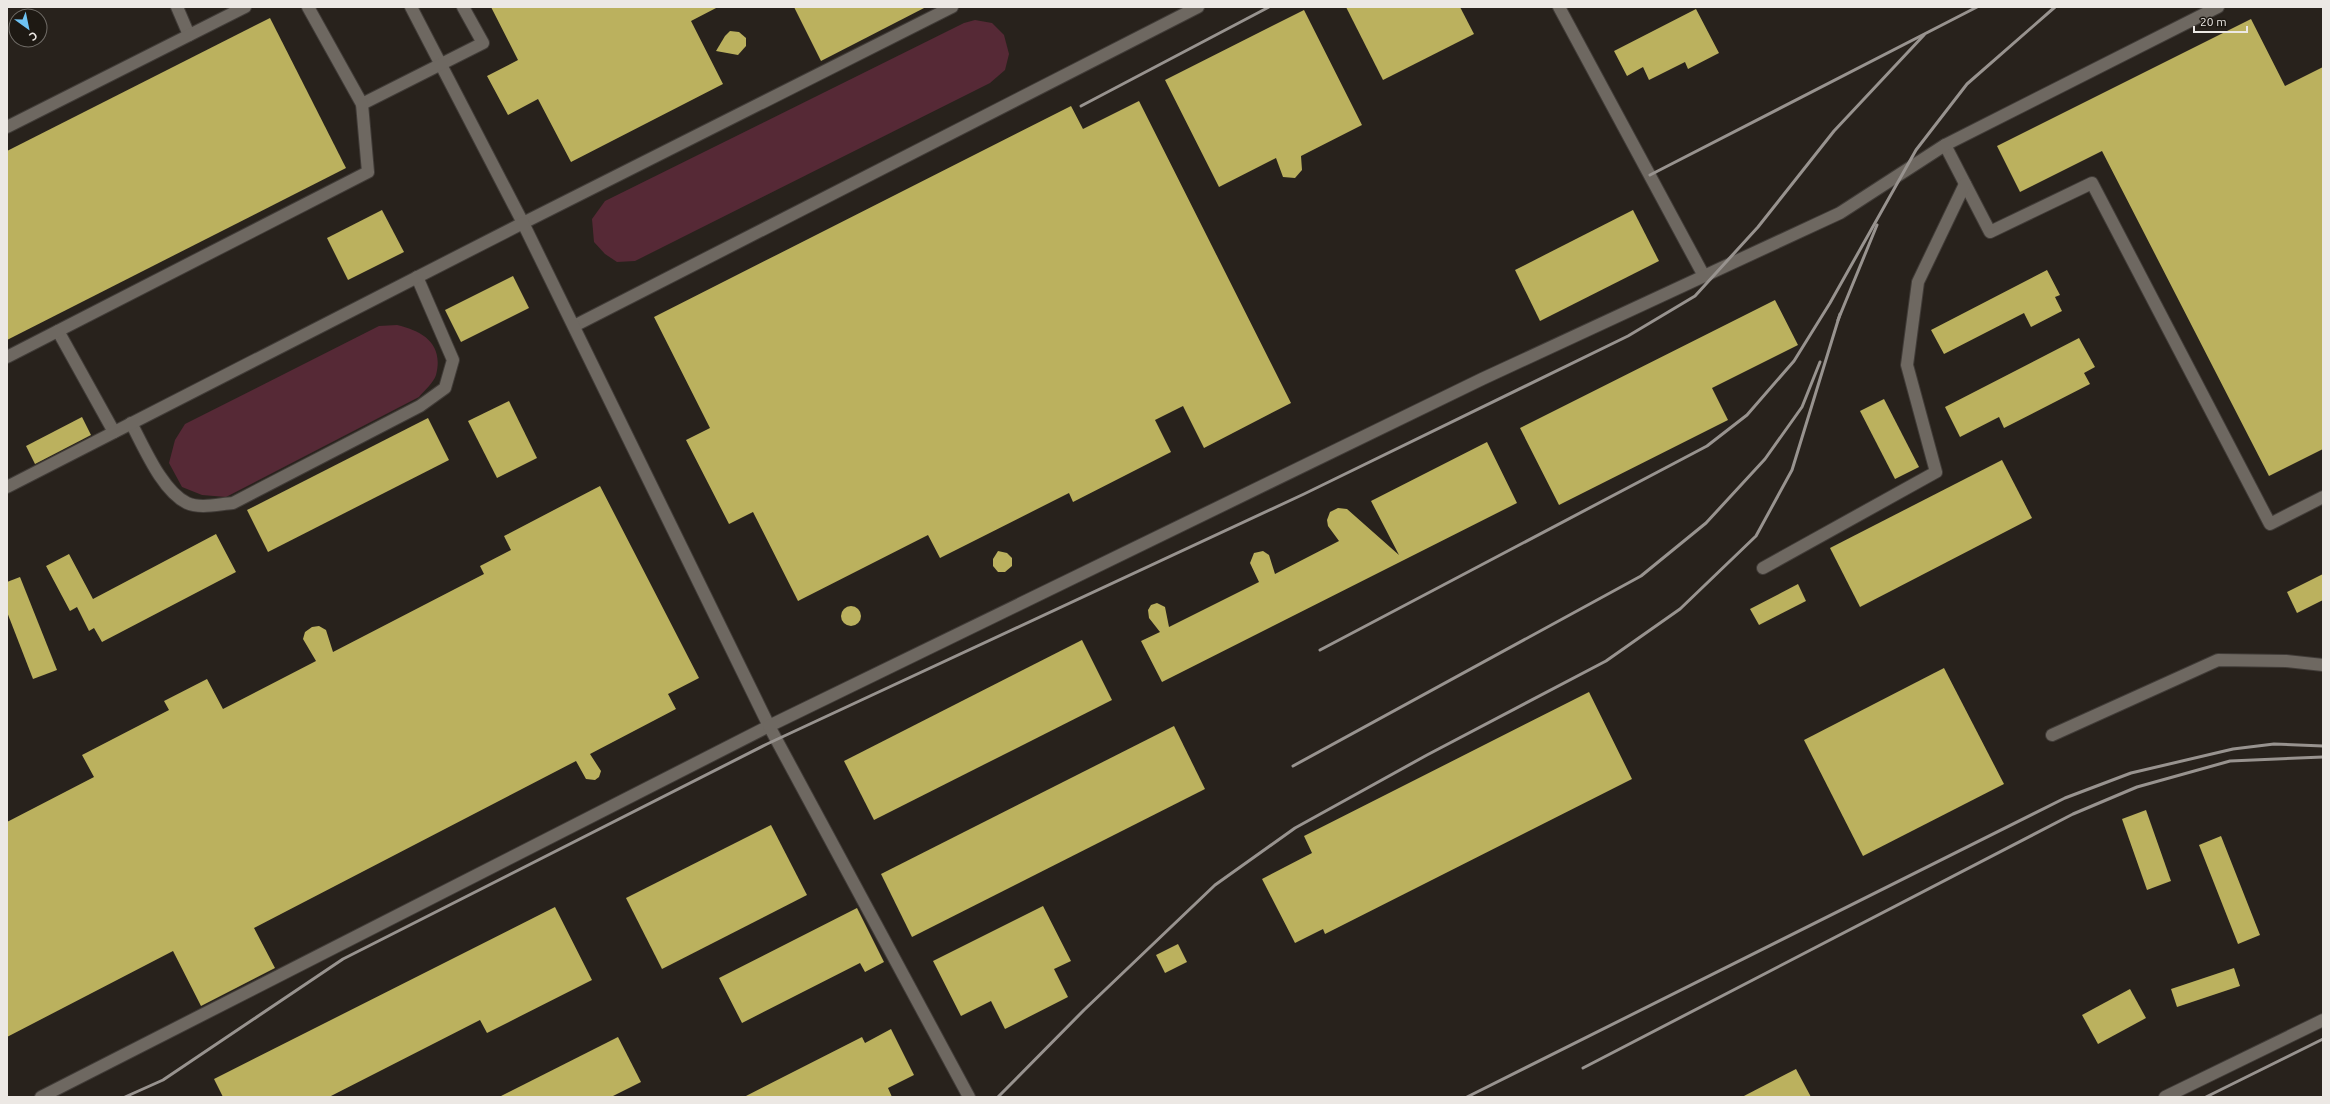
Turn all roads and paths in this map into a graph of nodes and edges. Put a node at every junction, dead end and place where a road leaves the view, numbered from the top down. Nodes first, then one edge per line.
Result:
1 (177, 7) edge
2 (245, 7) edge
3 (308, 7) edge
4 (411, 7) edge
5 (463, 7) edge
6 (952, 7) edge
7 (1198, 7) edge
8 (1559, 7) edge
9 (2218, 7) edge
10 (189, 35) junction
11 (440, 63) junction
12 (362, 104) junction
13 (7, 127) edge
14 (1945, 145) junction
15 (1965, 184) junction
16 (523, 223) junction
17 (1704, 276) junction
18 (417, 277) junction
19 (574, 326) junction
20 (58, 331) junction
21 (7, 357) edge
22 (131, 423) junction
23 (114, 432) junction
24 (7, 487) edge
25 (2323, 497) edge
26 (1763, 568) dead end
27 (2323, 665) edge
28 (769, 726) junction
29 (2052, 735) dead end
30 (2323, 1020) edge
31 (41, 1097) edge
32 (969, 1097) edge
33 (2165, 1097) edge

1 - 10 street
2 - 10 street
3 - 12 street
4 - 11 street
5 - 11 street
6 - 16 street
7 - 19 street
8 - 17 street
9 - 14 street
10 - 13 street
11 - 12 street
11 - 16 street
12 - 20 street
14 - 15 street
14 - 17 street
15 - 25 street
15 - 26 street
16 - 18 street
16 - 19 street
17 - 28 street
18 - 22 street
18 - 22 street
19 - 28 street
20 - 21 street
20 - 23 street
22 - 23 street
23 - 24 street
27 - 29 street
28 - 31 street
28 - 32 street
30 - 33 street

